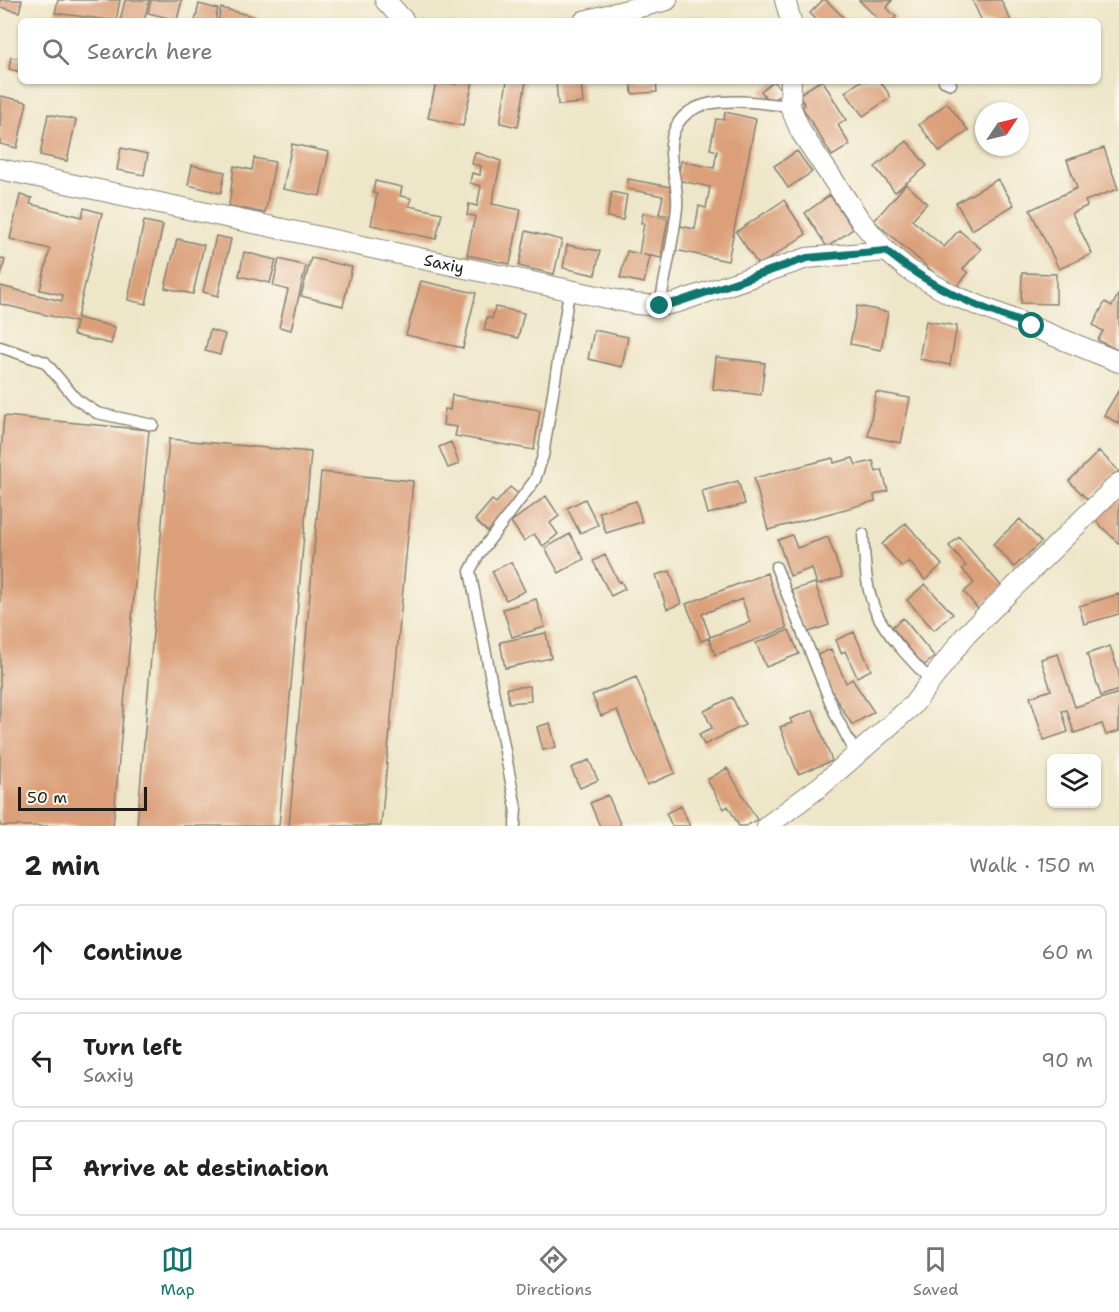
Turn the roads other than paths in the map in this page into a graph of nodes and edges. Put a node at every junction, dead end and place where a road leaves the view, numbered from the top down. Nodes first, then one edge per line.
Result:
1 (386, 0) edge
2 (667, 0) edge
3 (785, 0) edge
4 (401, 18) edge
5 (596, 18) edge
6 (790, 18) edge
7 (791, 84) edge
8 (790, 106) junction
9 (0, 169) edge
10 (886, 251) junction
11 (569, 292) junction
12 (660, 306) junction
13 (0, 347) edge
14 (1119, 362) edge
15 (153, 425) dead end
16 (1119, 483) edge
17 (863, 534) dead end
18 (776, 567) dead end
19 (932, 682) junction
20 (857, 756) junction
21 (515, 826) edge
22 (767, 826) edge

1 - 4 street
2 - 5 street
3 - 6 street
7 - 8 street
8 - 10 street
8 - 12 lane
9 - 11 street, Saxiy
10 - 12 street, Saxiy
10 - 14 street
11 - 12 street, Saxiy
11 - 21 lane
13 - 15 lane
16 - 19 street
17 - 19 lane
18 - 20 lane
19 - 20 street
20 - 22 street

